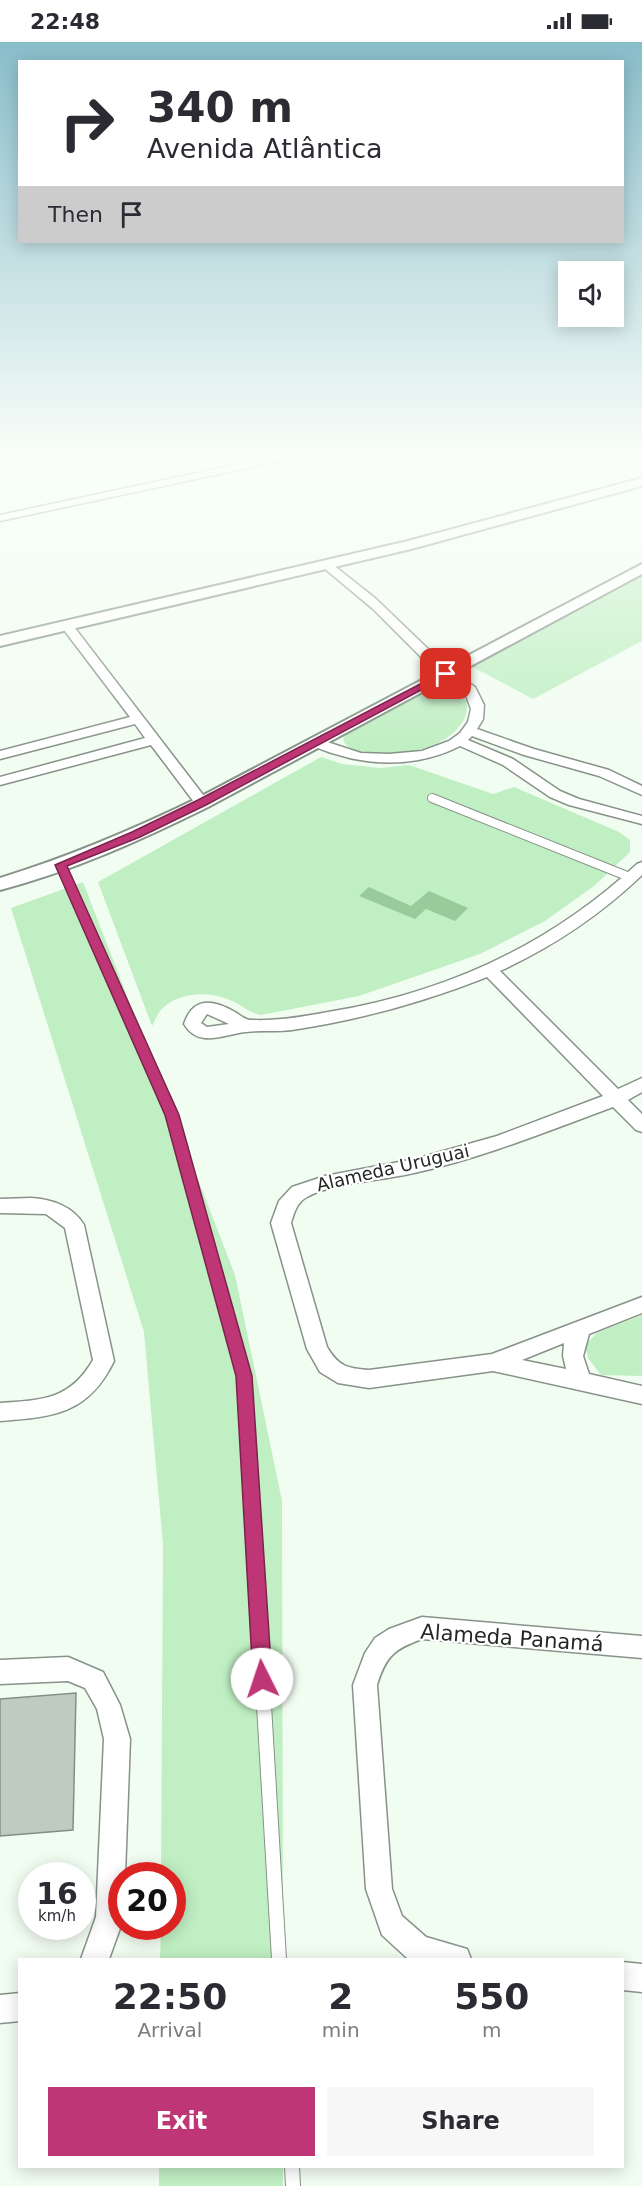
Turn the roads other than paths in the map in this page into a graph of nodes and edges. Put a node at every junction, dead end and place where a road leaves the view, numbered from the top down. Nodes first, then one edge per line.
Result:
1 (380, 552) edge
2 (328, 565) junction
3 (642, 568) edge
4 (67, 626) junction
5 (0, 641) edge
6 (446, 674) junction
7 (138, 719) junction
8 (471, 731) junction
9 (154, 740) junction
10 (459, 741) junction
11 (318, 743) junction
12 (0, 755) edge
13 (0, 781) edge
14 (642, 791) edge
15 (432, 798) dead end
16 (202, 803) junction
17 (642, 820) edge
18 (61, 865) junction
19 (637, 872) edge
20 (0, 884) edge
21 (490, 970) junction
22 (243, 1026) dead end
23 (642, 1084) edge
24 (615, 1099) junction
25 (642, 1125) edge
26 (0, 1206) edge
27 (642, 1305) edge
28 (581, 1329) junction
29 (493, 1362) junction
30 (583, 1383) junction
31 (642, 1395) edge
32 (0, 1412) edge
33 (642, 1647) edge
34 (0, 1672) edge
35 (95, 1958) edge
36 (279, 1958) edge
37 (445, 1958) edge
38 (624, 1976) edge
39 (642, 1978) edge
40 (18, 2007) edge
41 (0, 2009) edge
42 (292, 2168) edge
43 (293, 2186) edge

1 - 2 street
2 - 4 street
2 - 6 street
3 - 6 street
4 - 5 street
4 - 7 street
6 - 8 street
6 - 11 street
7 - 9 street
7 - 12 street
8 - 10 street
8 - 14 street
9 - 13 street
9 - 16 street
10 - 11 street
10 - 17 street
11 - 16 street
15 - 19 lane
16 - 18 street
18 - 20 street
18 - 36 lane
19 - 21 street
21 - 22 street
21 - 24 street
23 - 24 street, Alameda Uruguai
24 - 25 street
24 - 29 street, Alameda Uruguai
26 - 32 street
27 - 28 street
28 - 29 street
28 - 30 street
29 - 30 street
30 - 31 street
33 - 37 street, Alameda Panamá
34 - 35 street
38 - 39 street
40 - 41 street
42 - 43 lane

